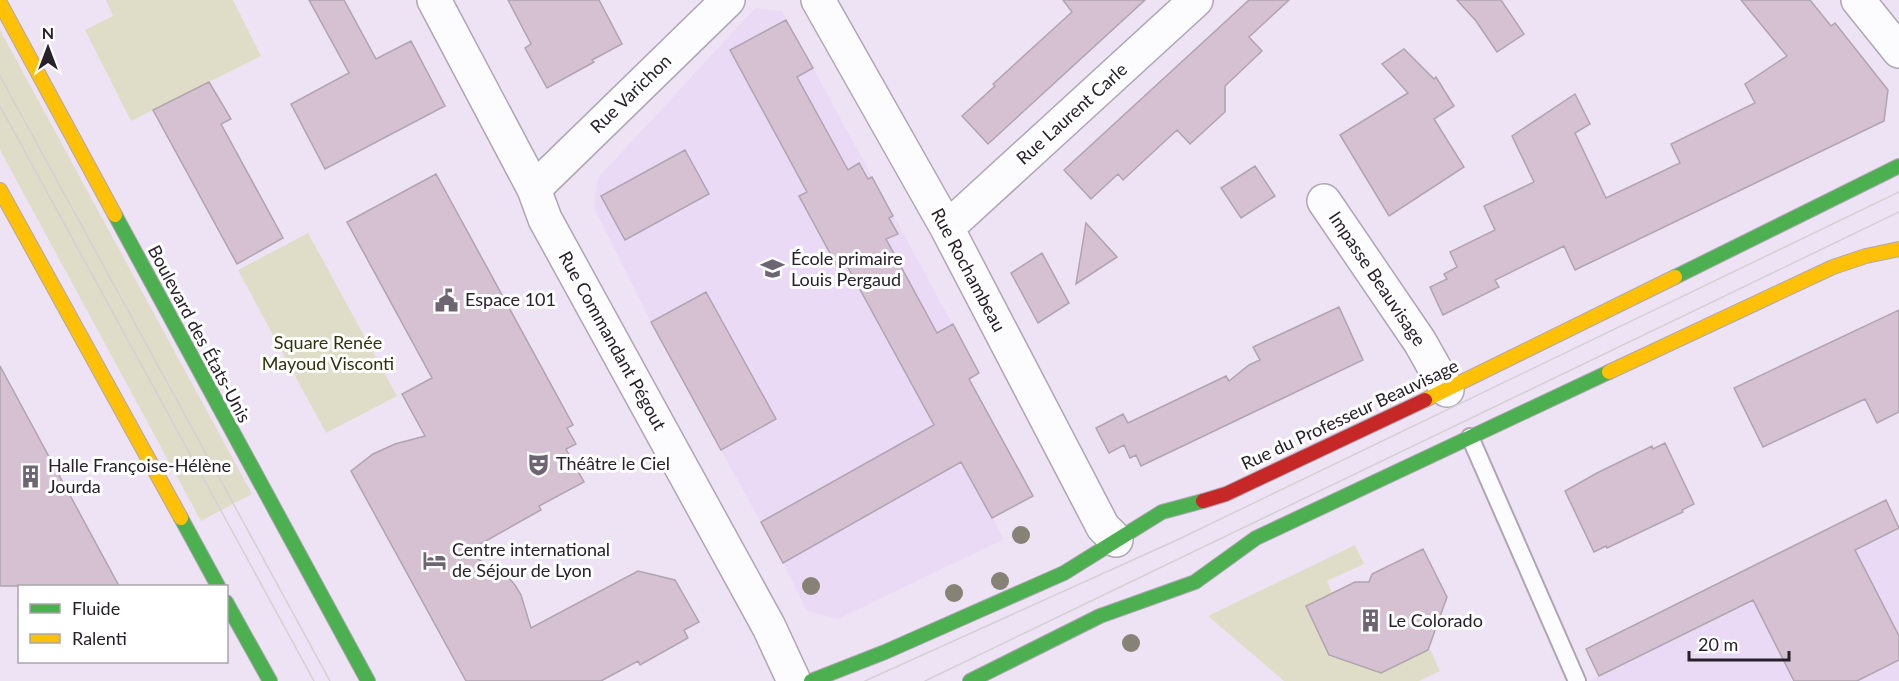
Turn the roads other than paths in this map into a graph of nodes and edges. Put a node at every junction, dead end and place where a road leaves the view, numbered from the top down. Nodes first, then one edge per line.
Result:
1 (434, 0) edge
2 (728, 0) edge
3 (818, 0) edge
4 (1196, 0) edge
5 (1858, 0) edge
6 (0, 3) edge
7 (1899, 51) edge
8 (1899, 166) edge
9 (0, 189) edge
10 (534, 189) junction
11 (1324, 201) dead end
12 (947, 228) junction
13 (1899, 249) edge
14 (1447, 390) junction
15 (1470, 437) junction
16 (1116, 540) junction
17 (217, 585) edge
18 (228, 606) edge
19 (270, 681) edge
20 (368, 681) edge
21 (794, 681) edge
22 (811, 681) edge
23 (970, 681) edge
24 (1577, 681) edge

1 - 10 street, Rue Commandant Pégout
2 - 10 street, Rue Varichon
3 - 12 street, Rue Rochambeau
4 - 12 street, Rue Laurent Carle
5 - 7 street
6 - 20 street, Boulevard des États-Unis
8 - 14 street, Rue du Professeur Beauvisage
9 - 17 street
10 - 21 street, Rue Commandant Pégout
11 - 14 street, Impasse Beauvisage
12 - 16 street, Rue Rochambeau
13 - 15 street
14 - 16 street, Rue du Professeur Beauvisage
15 - 23 street
15 - 24 lane
16 - 22 street, Rue du Professeur Beauvisage
18 - 19 street

